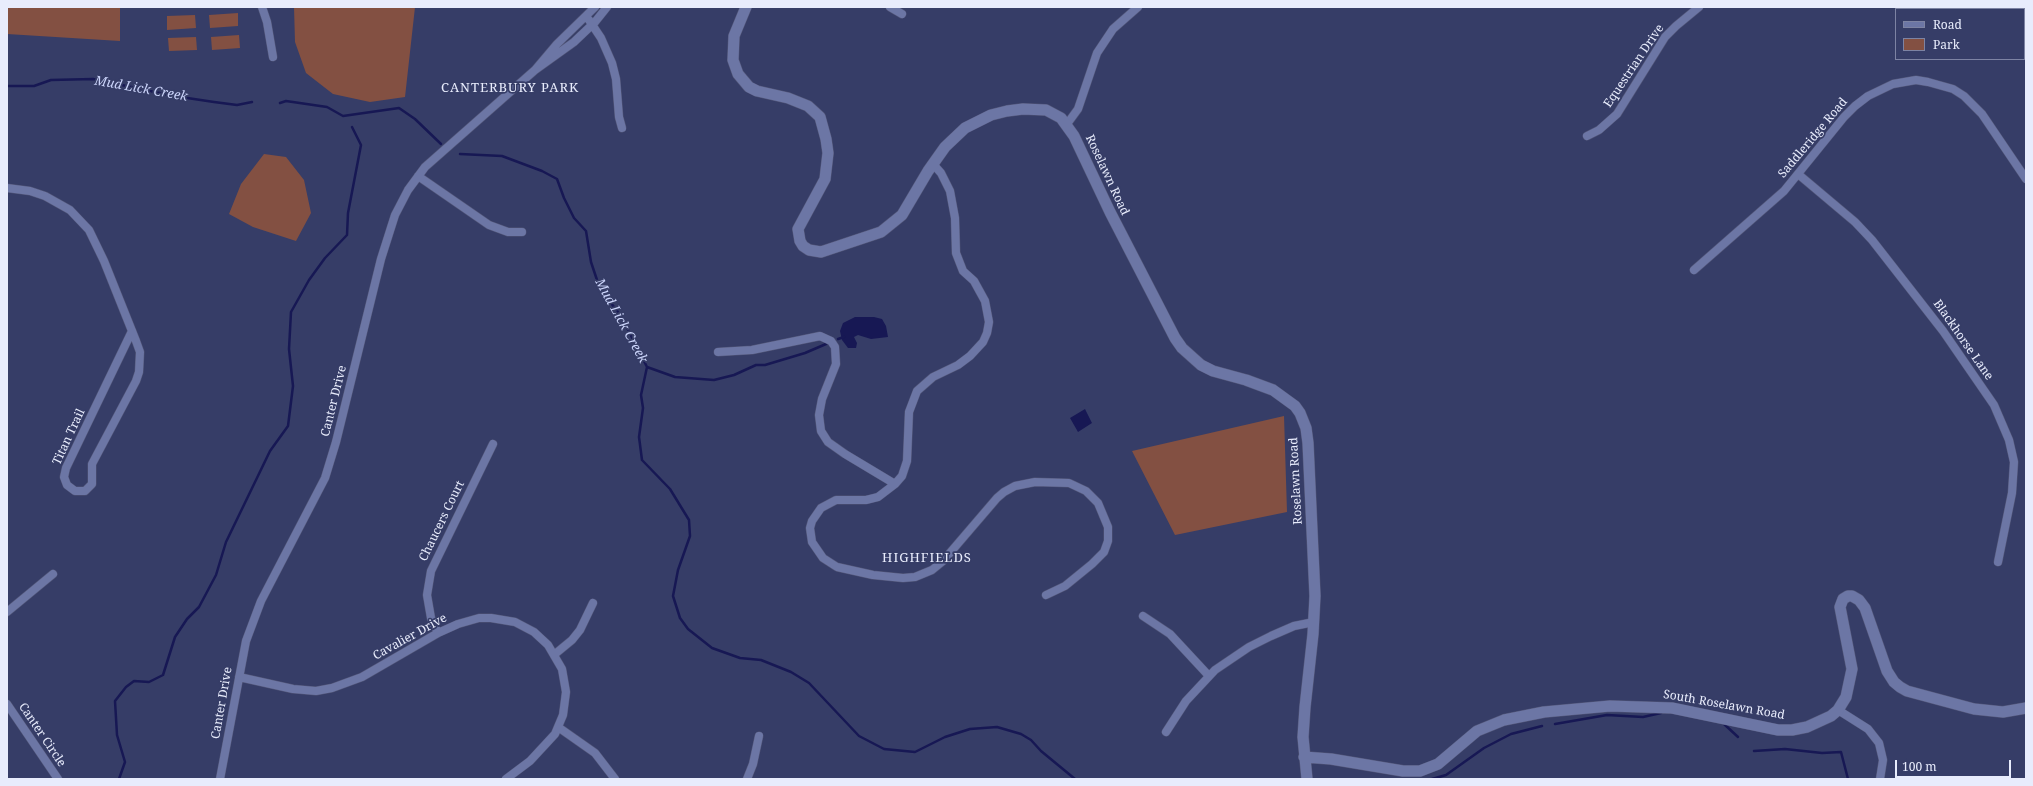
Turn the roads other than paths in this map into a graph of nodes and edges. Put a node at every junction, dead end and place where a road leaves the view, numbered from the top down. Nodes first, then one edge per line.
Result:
1 (262, 7) edge
2 (595, 7) edge
3 (607, 7) edge
4 (746, 7) edge
5 (890, 7) edge
6 (1138, 7) edge
7 (1699, 7) edge
8 (902, 14) dead end
9 (586, 17) junction
10 (592, 25) junction
11 (273, 57) dead end
12 (535, 70) junction
13 (1067, 124) junction
14 (622, 128) dead end
15 (1587, 136) dead end
16 (933, 164) junction
17 (1798, 174) junction
18 (418, 176) junction
19 (2026, 179) edge
20 (7, 188) edge
21 (522, 232) dead end
22 (1694, 270) dead end
23 (132, 331) junction
24 (718, 352) dead end
25 (493, 444) dead end
26 (895, 484) junction
27 (1998, 562) dead end
28 (53, 574) dead end
29 (1046, 595) dead end
30 (593, 603) dead end
31 (7, 612) edge
32 (1143, 616) dead end
33 (1314, 622) junction
34 (438, 633) junction
35 (555, 654) junction
36 (1209, 676) junction
37 (239, 677) junction
38 (7, 704) edge
39 (2026, 708) edge
40 (1838, 710) junction
41 (558, 727) junction
42 (1166, 732) dead end
43 (759, 736) dead end
44 (1304, 758) junction
45 (58, 779) edge
46 (220, 779) edge
47 (506, 779) edge
48 (615, 779) edge
49 (747, 779) edge
50 (1307, 779) edge
51 (1880, 779) edge

1 - 11 street
2 - 9 street, Canter Drive
3 - 10 street, Canter Drive
4 - 16 street, Roselawn Road
5 - 8 street
6 - 13 street
7 - 15 street, Equestrian Drive
9 - 10 street
9 - 12 street, Canter Drive
10 - 12 street, Canter Drive
10 - 14 street
12 - 18 street, Canter Drive
13 - 16 street, Roselawn Road
13 - 33 street, Roselawn Road
16 - 26 street
17 - 19 street, Saddleridge Road
17 - 22 street, Saddleridge Road
17 - 27 street, Blackhorse Lane
18 - 21 street
18 - 37 street, Canter Drive
20 - 23 street, Titan Trail
23 - 23 street, Titan Trail
24 - 26 street
25 - 34 street, Chaucers Court
26 - 29 street
28 - 31 street
30 - 35 street
32 - 36 street
33 - 36 street
33 - 44 street, Roselawn Road
34 - 35 street, Cavalier Drive
34 - 37 street, Cavalier Drive
35 - 41 street, Cavalier Drive
36 - 42 street
37 - 46 street, Canter Drive
38 - 45 street, Canter Circle
39 - 40 street
40 - 44 street, South Roselawn Road
40 - 51 street
41 - 47 street, Cavalier Drive
41 - 48 street
43 - 49 street
44 - 50 street, Roselawn Road

